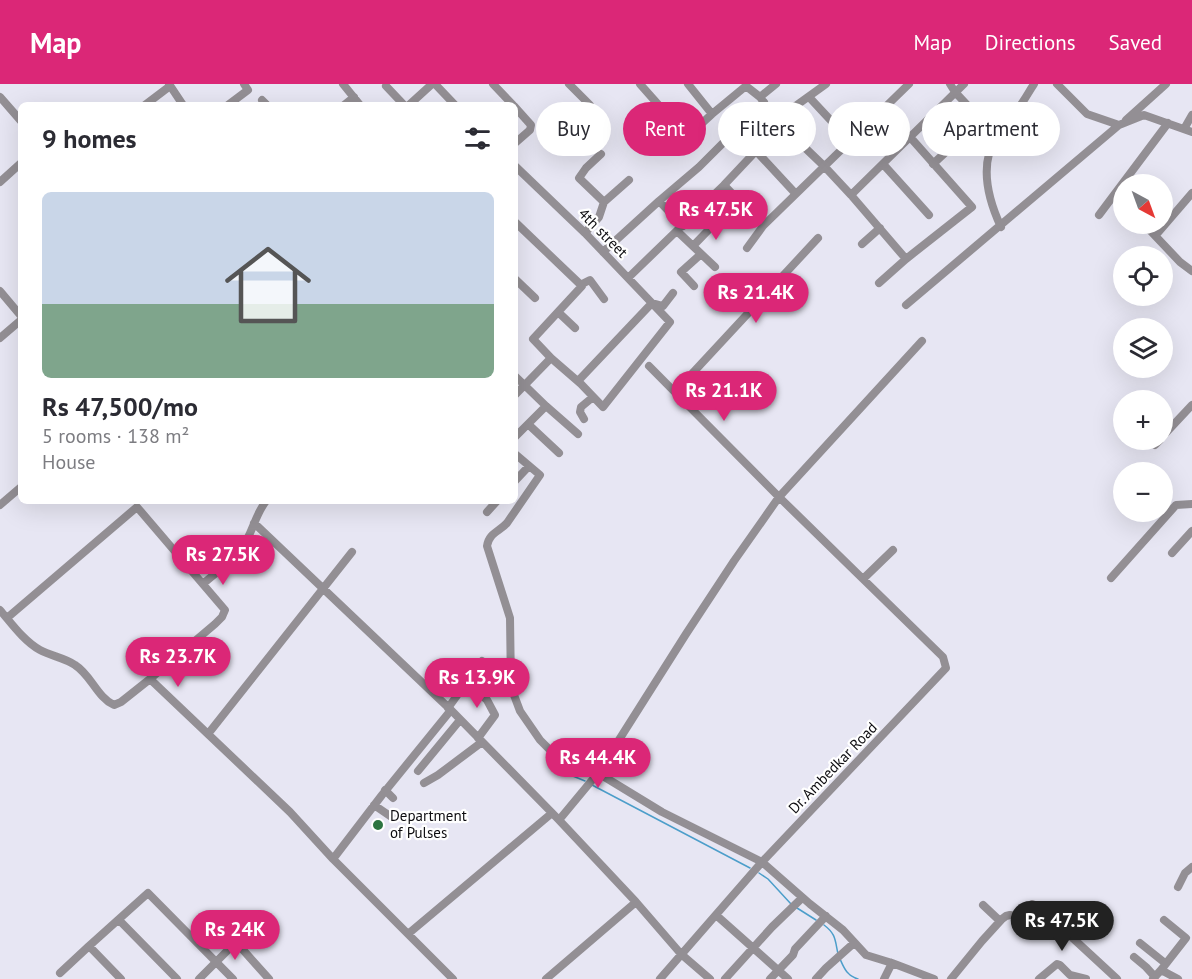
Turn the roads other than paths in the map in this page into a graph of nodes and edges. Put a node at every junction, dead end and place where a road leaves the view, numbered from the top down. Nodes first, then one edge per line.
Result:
1 (244, 84) edge
2 (343, 84) edge
3 (433, 84) edge
4 (494, 84) edge
5 (569, 84) edge
6 (640, 84) edge
7 (688, 84) edge
8 (776, 84) edge
9 (826, 84) edge
10 (950, 84) edge
11 (964, 84) edge
12 (1034, 84) edge
13 (1057, 84) edge
14 (1166, 84) edge
15 (170, 85) edge
16 (745, 85) edge
17 (386, 86) dead end
18 (905, 86) edge
19 (956, 92) junction
20 (0, 97) edge
21 (354, 97) junction
22 (809, 97) junction
23 (762, 100) joint
24 (149, 102) edge
25 (181, 102) edge
26 (232, 102) edge
27 (348, 102) edge
28 (358, 102) edge
29 (401, 102) edge
30 (412, 102) edge
31 (452, 102) edge
32 (510, 102) edge
33 (587, 102) edge
34 (802, 102) edge
35 (889, 102) edge
36 (965, 102) edge
37 (1023, 102) edge
38 (518, 110) edge
39 (712, 114) junction
40 (1192, 115) edge
41 (828, 117) edge
42 (18, 118) edge
43 (1168, 123) junction
44 (1120, 125) junction
45 (1188, 130) edge
46 (910, 137) joint
47 (518, 140) edge
48 (718, 147) edge
49 (599, 156) edge
50 (751, 156) edge
51 (761, 156) edge
52 (814, 156) edge
53 (834, 156) edge
54 (892, 156) edge
55 (942, 156) edge
56 (988, 156) edge
57 (884, 164) junction
58 (933, 164) junction
59 (824, 166) junction
60 (18, 167) edge
61 (518, 169) edge
62 (1130, 174) edge
63 (629, 180) dead end
64 (0, 182) edge
65 (724, 185) junction
66 (795, 193) junction
67 (1192, 193) edge
68 (851, 195) junction
69 (1113, 196) edge
70 (659, 201) junction
71 (604, 202) junction
72 (928, 215) dead end
73 (1099, 215) dead end
74 (720, 218) dead end
75 (518, 225) edge
76 (763, 226) junction
77 (1000, 227) junction
78 (680, 228) junction
79 (880, 228) junction
80 (585, 233) junction
81 (1156, 235) joint
82 (818, 238) dead end
83 (861, 244) dead end
84 (693, 246) junction
85 (747, 248) dead end
86 (603, 252) junction
87 (701, 254) junction
88 (906, 259) junction
89 (715, 267) dead end
90 (1192, 271) edge
91 (628, 278) junction
92 (518, 282) edge
93 (879, 283) dead end
94 (580, 285) junction
95 (694, 286) dead end
96 (0, 291) edge
97 (674, 293) dead end
98 (535, 298) dead end
99 (604, 299) dead end
100 (652, 303) junction
101 (906, 305) dead end
102 (558, 312) junction
103 (18, 314) edge
104 (18, 321) edge
105 (575, 328) dead end
106 (0, 338) edge
107 (922, 341) dead end
108 (551, 358) junction
109 (649, 366) dead end
110 (518, 379) edge
111 (578, 381) junction
112 (525, 386) junction
113 (518, 392) edge
114 (675, 392) junction
115 (593, 397) junction
116 (1192, 405) edge
117 (546, 406) junction
118 (584, 419) dead end
119 (529, 424) junction
120 (1173, 426) edge
121 (518, 434) edge
122 (578, 434) dead end
123 (560, 453) dead end
124 (518, 456) edge
125 (529, 466) junction
126 (518, 478) edge
127 (18, 490) edge
128 (779, 497) junction
129 (264, 504) edge
130 (494, 504) edge
131 (1192, 504) edge
132 (0, 505) edge
133 (487, 512) dead end
134 (254, 523) junction
135 (1192, 531) edge
136 (893, 550) dead end
137 (352, 552) dead end
138 (1172, 554) dead end
139 (1111, 578) dead end
140 (863, 579) junction
141 (203, 584) junction
142 (323, 588) junction
143 (0, 610) edge
144 (7, 618) junction
145 (482, 660) dead end
146 (150, 679) junction
147 (466, 682) junction
148 (450, 709) junction
149 (460, 720) junction
150 (208, 734) junction
151 (480, 740) junction
152 (418, 771) dead end
153 (592, 780) junction
154 (424, 783) dead end
155 (385, 790) junction
156 (393, 798) dead end
157 (374, 805) junction
158 (556, 816) junction
159 (393, 818) dead end
160 (333, 859) junction
161 (762, 862) junction
162 (1192, 867) edge
163 (1178, 886) dead end
164 (802, 898) junction
165 (636, 902) junction
166 (982, 905) dead end
167 (716, 915) junction
168 (826, 916) junction
169 (119, 920) junction
170 (1164, 920) dead end
171 (1000, 921) junction
172 (217, 926) dead end
173 (1192, 930) edge
174 (408, 934) junction
175 (1185, 938) junction
176 (236, 942) junction
177 (854, 942) junction
178 (1140, 943) dead end
179 (89, 946) junction
180 (754, 948) junction
181 (681, 954) junction
182 (1134, 957) dead end
183 (216, 961) junction
184 (892, 963) junction
185 (1163, 967) junction
186 (778, 970) junction
187 (60, 973) dead end
188 (1154, 978) edge
189 (121, 979) edge
190 (177, 979) edge
191 (199, 979) edge
192 (233, 979) edge
193 (269, 979) edge
194 (453, 979) edge
195 (546, 979) edge
196 (660, 979) edge
197 (710, 979) edge
198 (726, 979) edge
199 (770, 979) edge
200 (788, 979) edge
201 (816, 979) edge
202 (884, 979) edge
203 (934, 979) edge
204 (951, 979) edge
205 (1039, 979) edge
206 (1086, 979) edge
207 (1117, 979) edge
208 (1178, 979) edge

1 - 26 street
2 - 21 street
3 - 30 street
3 - 31 street
4 - 32 street
5 - 33 street
6 - 39 street
7 - 39 street
8 - 23 street
9 - 22 street
10 - 19 street
11 - 19 street
12 - 37 street
13 - 44 street
14 - 44 street
15 - 24 street
15 - 25 street
16 - 23 street
16 - 39 street
17 - 29 street
18 - 35 street
19 - 36 street
19 - 46 street
20 - 42 street
21 - 27 street
21 - 28 street
22 - 34 street
22 - 41 street
38 - 47 street
40 - 45 street
43 - 44 street
43 - 45 street
43 - 62 street
44 - 77 street
46 - 58 street
48 - 70 street
49 - 71 street
50 - 65 street
51 - 66 street
52 - 59 street
53 - 59 street
54 - 57 street
55 - 58 street
56 - 77 street
57 - 68 street
57 - 72 street
58 - 88 street
59 - 66 street
59 - 68 street
60 - 64 street
61 - 80 street, 4th street
63 - 71 street
65 - 76 street
65 - 78 street
66 - 76 street
67 - 81 street
68 - 79 street
69 - 73 street
70 - 78 street
70 - 86 street
71 - 80 street
74 - 84 street
75 - 94 street
76 - 85 street
77 - 101 street
78 - 84 street
78 - 91 street
79 - 83 street
79 - 88 street
80 - 86 street, 4th street
81 - 90 street
82 - 114 street
84 - 87 street
86 - 91 street, 4th street
87 - 89 street
87 - 95 street
88 - 93 street
91 - 100 street, 4th street
92 - 98 street
94 - 99 street
94 - 102 street
96 - 103 street
97 - 100 street
100 - 111 street
100 - 115 street, 4th street
102 - 105 street
102 - 108 street
104 - 106 street
107 - 128 street
108 - 111 street
108 - 112 street
109 - 114 street
110 - 112 street
111 - 115 street
112 - 113 street
112 - 117 street
114 - 128 street
115 - 118 street
116 - 120 street
117 - 119 street
117 - 122 street
119 - 121 street
119 - 123 street
124 - 125 street
125 - 126 street
125 - 153 street
127 - 132 street
128 - 140 street
128 - 153 street
129 - 134 street
130 - 133 street
131 - 139 street
134 - 141 street
134 - 142 street
135 - 138 street
136 - 140 street
137 - 142 street
140 - 161 street, Dr. Ambedkar Road
141 - 144 street
141 - 146 street
142 - 148 street
142 - 150 street
143 - 144 street
144 - 146 street
145 - 147 street
146 - 150 street
147 - 148 street
147 - 151 street
148 - 149 street
148 - 155 street
149 - 151 street
149 - 152 street
150 - 160 street
151 - 154 street
151 - 158 street
153 - 158 street
153 - 161 street
155 - 156 street
155 - 157 street
157 - 159 street
157 - 160 street
158 - 165 street
158 - 174 street
160 - 174 street
161 - 164 street
161 - 167 street, Dr. Ambedkar Road
162 - 163 street
164 - 168 street
164 - 180 street
165 - 181 street
165 - 195 street
166 - 171 street
167 - 180 street
167 - 181 street, Dr. Ambedkar Road
168 - 177 street
168 - 186 street
169 - 179 street
169 - 183 street
169 - 190 street
170 - 175 street
171 - 204 street
171 - 207 street
172 - 176 street
173 - 175 street
174 - 194 street
175 - 185 street
176 - 183 street
176 - 193 street
177 - 184 street
177 - 201 street
178 - 185 street
179 - 187 street
179 - 189 street
180 - 186 street
180 - 198 street
181 - 196 street, Dr. Ambedkar Road
181 - 197 street
182 - 188 street
183 - 191 street
183 - 192 street
184 - 202 street
184 - 203 street
185 - 188 street
185 - 208 street
186 - 199 street
186 - 200 street
205 - 206 street

